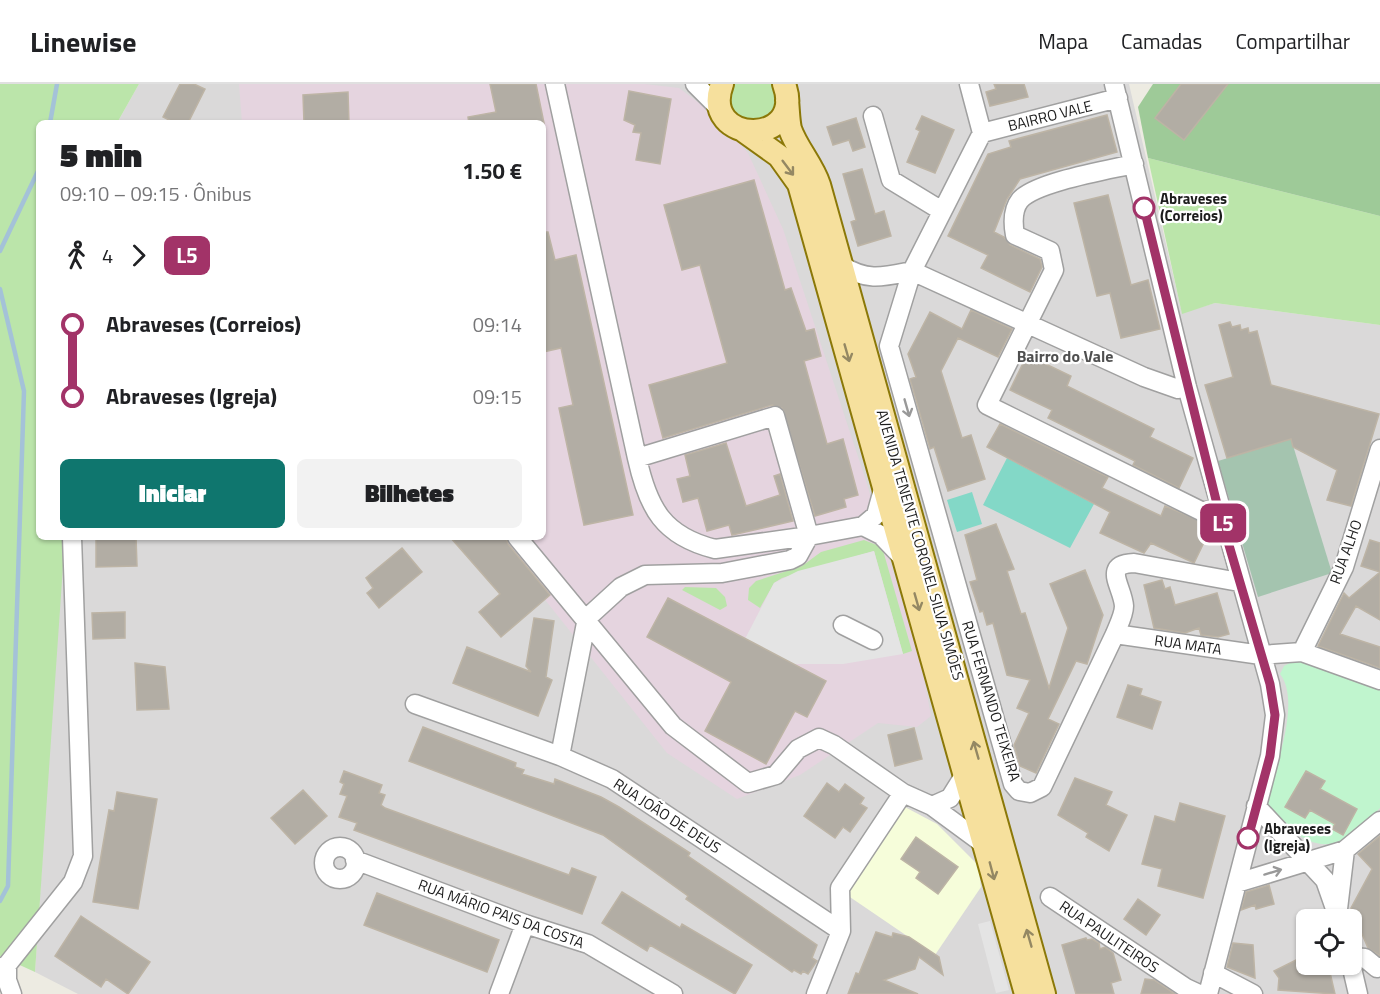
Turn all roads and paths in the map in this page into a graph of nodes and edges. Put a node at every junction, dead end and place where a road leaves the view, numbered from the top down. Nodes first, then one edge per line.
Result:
1 (555, 84) edge
2 (694, 84) edge
3 (722, 84) edge
4 (969, 84) edge
5 (1116, 91) edge
6 (785, 92) edge
7 (720, 109) junction
8 (873, 116) dead end
9 (744, 131) junction
10 (982, 133) junction
11 (1134, 164) junction
12 (942, 211) junction
13 (842, 265) junction
14 (912, 271) junction
15 (873, 279) junction
16 (852, 303) junction
17 (1029, 323) junction
18 (1187, 387) junction
19 (1380, 449) edge
20 (637, 458) junction
21 (884, 486) junction
22 (1218, 508) junction
23 (863, 526) junction
24 (809, 536) junction
25 (72, 540) edge
26 (520, 540) edge
27 (906, 561) junction
28 (1239, 582) junction
29 (587, 618) junction
30 (843, 625) dead end
31 (1115, 634) junction
32 (873, 640) dead end
33 (1302, 652) junction
34 (1261, 655) junction
35 (1380, 680) edge
36 (415, 704) dead end
37 (560, 756) junction
38 (965, 774) junction
39 (903, 793) junction
40 (932, 806) junction
41 (1256, 806) junction
42 (1379, 823) edge
43 (985, 845) junction
44 (1345, 850) junction
45 (356, 860) dead end
46 (1310, 861) junction
47 (1237, 884) junction
48 (1050, 897) dead end
49 (1335, 909) edge
50 (1339, 909) edge
51 (525, 924) junction
52 (841, 931) junction
53 (1362, 958) edge
54 (4, 966) edge
55 (1380, 967) edge
56 (1213, 973) junction
57 (1354, 975) edge
58 (12, 994) edge
59 (499, 994) edge
60 (673, 994) edge
61 (816, 994) edge
62 (1026, 994) edge
63 (1044, 994) edge
64 (1199, 994) edge
65 (1208, 994) edge
66 (1253, 994) edge
67 (1358, 994) edge

1 - 20 street
2 - 7 street
3 - 7 main road
4 - 10 street
5 - 10 street, BAIRRO VALE
5 - 11 street
6 - 9 main road
6 - 13 main road, AVENIDA TENENTE CORONEL SILVA SIMÕES
7 - 9 main road
8 - 12 street
9 -> 21 main road
10 - 12 street, RUA FERNANDO TEIXEIRA
11 - 17 street
11 - 18 street
12 - 14 street, RUA FERNANDO TEIXEIRA
13 - 15 street
13 - 16 main road, AVENIDA TENENTE CORONEL SILVA SIMÕES
14 - 15 street
14 - 17 street
14 -> 31 street, RUA FERNANDO TEIXEIRA
15 - 16 street
63 -> 16 main road, AVENIDA TENENTE CORONEL SILVA SIMÕES
17 - 18 street
17 - 22 street
18 - 22 street
19 - 33 street, RUA ALHO
20 - 24 street
20 - 24 street
21 - 23 street
21 - 27 main road
22 - 28 street
23 - 24 street
23 - 27 street
24 - 29 street
25 - 54 street
26 - 29 street
27 -> 38 main road
28 - 31 street, RUA FERNANDO TEIXEIRA
28 - 34 street
29 - 37 street
29 - 39 street
30 - 32 street
31 - 34 street, RUA MATA
33 - 34 street, RUA MATA
33 - 35 street
34 - 41 street
36 - 37 street, RUA JOÃO DE DEUS
37 - 52 street, RUA JOÃO DE DEUS
38 - 40 street
38 - 43 main road
39 - 40 street
39 - 52 street
40 - 43 street
41 - 46 street
41 - 47 street
42 - 44 street
43 -> 62 main road
44 - 46 street
44 - 50 street
45 - 51 street, RUA MÁRIO PAIS DA COSTA
47 -> 46 street
46 - 49 street
47 - 56 street
48 - 64 street, RUA PAULITEIROS
51 - 59 street
51 - 60 street, RUA MÁRIO PAIS DA COSTA
52 - 61 street
53 - 55 street
54 - 58 street
56 - 65 street
56 - 66 street
57 - 67 street

